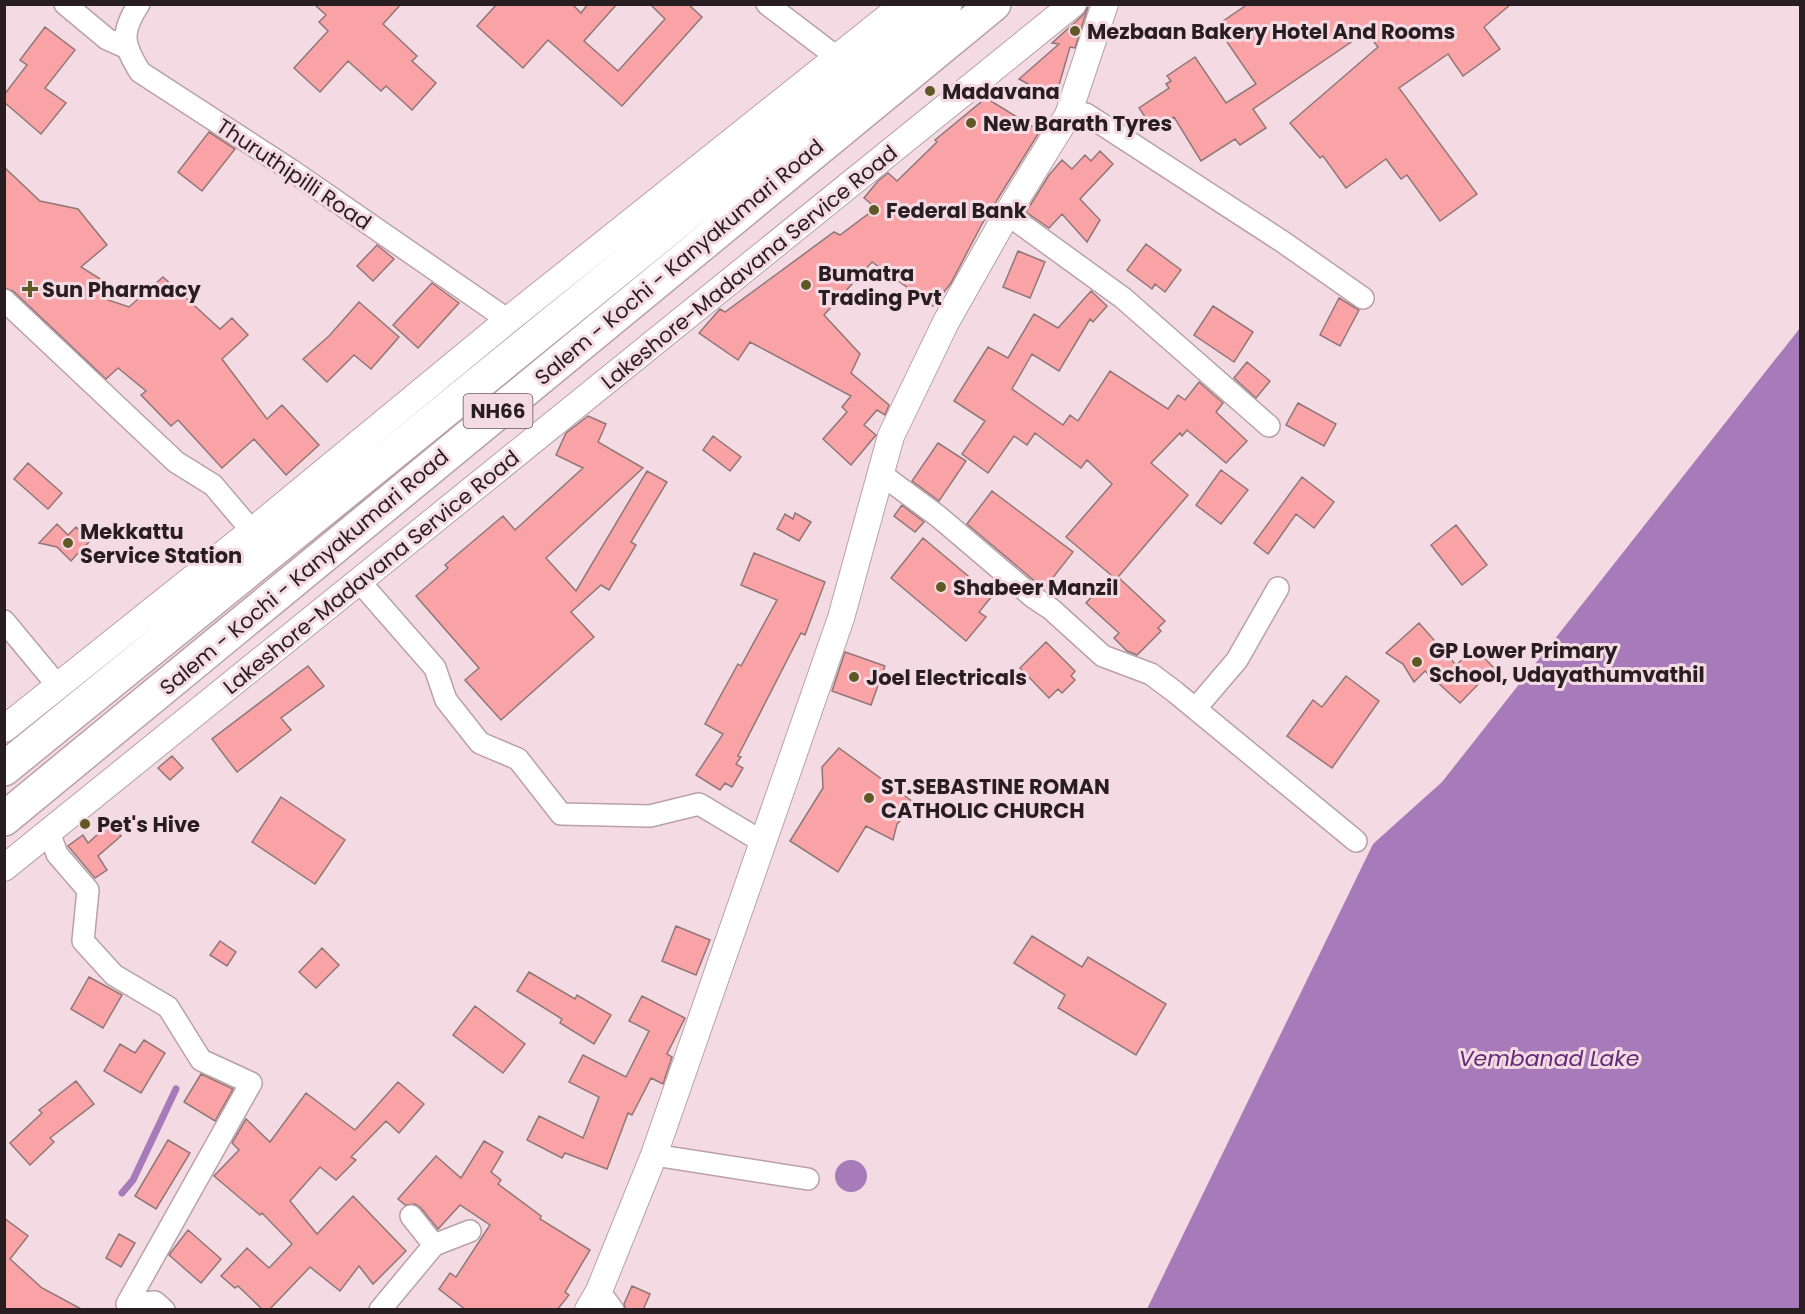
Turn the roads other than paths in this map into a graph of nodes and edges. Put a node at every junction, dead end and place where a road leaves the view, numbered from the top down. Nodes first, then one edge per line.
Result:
1 (65, 4) edge
2 (139, 4) edge
3 (767, 4) edge
4 (904, 4) edge
5 (945, 4) edge
6 (994, 4) edge
7 (1073, 4) edge
8 (1105, 4) edge
9 (125, 47) junction
10 (838, 58) junction
11 (1065, 120) junction
12 (1007, 214) junction
13 (1362, 298) dead end
14 (4, 300) edge
15 (508, 320) junction
16 (1269, 426) dead end
17 (880, 474) junction
18 (252, 531) junction
19 (359, 581) junction
20 (1278, 588) dead end
21 (4, 621) edge
22 (58, 686) junction
23 (1196, 708) junction
24 (4, 729) edge
25 (4, 770) edge
26 (4, 819) edge
27 (49, 832) junction
28 (762, 840) junction
29 (1356, 841) dead end
30 (4, 868) edge
31 (654, 1155) junction
32 (808, 1179) dead end
33 (411, 1216) dead end
34 (470, 1231) dead end
35 (434, 1245) junction
36 (600, 1303) edge
37 (164, 1310) edge
38 (380, 1310) edge

1 - 9 street
2 - 9 street
3 - 10 street
4 - 10 street
5 - 25 highway, Salem - Kochi - Kanyakumari Road / NH66
6 - 26 highway, Salem - Kochi - Kanyakumari Road / NH66
7 - 19 street, Lakeshore-Madavana Service Road
8 - 11 street
9 - 15 street, Thuruthipilli Road
10 - 15 street
11 - 12 street
11 - 13 street
12 - 16 street
12 - 17 street
14 - 18 street
15 - 18 street
17 - 23 street
17 - 28 street
18 - 22 street
19 - 27 street, Lakeshore-Madavana Service Road
19 - 28 street
20 - 23 street
21 - 22 street
22 - 24 street
23 - 29 street
27 - 30 street, Lakeshore-Madavana Service Road
27 - 37 street
28 - 31 street
31 - 32 street
31 - 36 street
33 - 35 street
34 - 35 street
35 - 38 street

